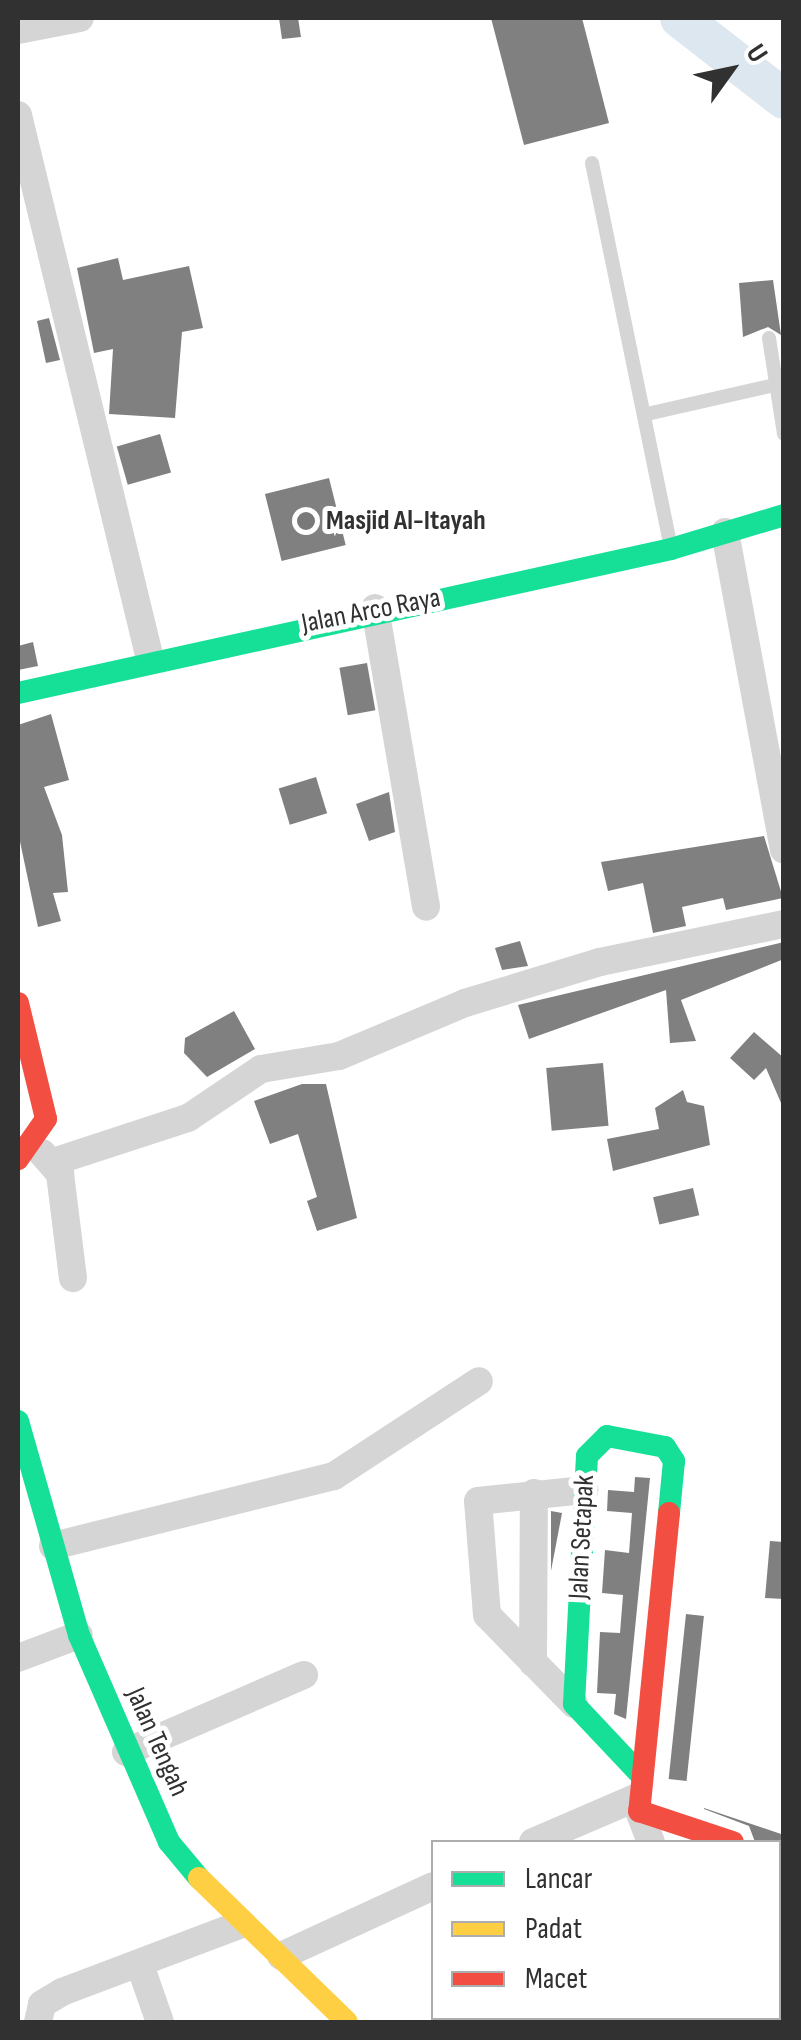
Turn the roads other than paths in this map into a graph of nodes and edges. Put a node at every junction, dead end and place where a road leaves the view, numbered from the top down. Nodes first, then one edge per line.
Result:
1 (80, 18) edge
2 (18, 30) edge
3 (18, 115) edge
4 (592, 163) dead end
5 (770, 338) dead end
6 (775, 384) junction
7 (646, 414) junction
8 (784, 434) edge
9 (784, 514) edge
10 (725, 532) junction
11 (672, 549) junction
12 (375, 608) junction
13 (150, 658) junction
14 (18, 693) edge
15 (784, 850) edge
16 (426, 907) dead end
17 (784, 924) edge
18 (18, 1003) edge
19 (35, 1156) edge
20 (72, 1278) dead end
21 (479, 1380) dead end
22 (18, 1421) edge
23 (584, 1490) junction
24 (534, 1493) junction
25 (54, 1546) junction
26 (79, 1635) junction
27 (18, 1658) edge
28 (533, 1663) junction
29 (304, 1675) dead end
30 (574, 1704) junction
31 (126, 1752) junction
32 (638, 1794) junction
33 (537, 1840) edge
34 (650, 1840) edge
35 (729, 1840) edge
36 (431, 1887) edge
37 (239, 1925) junction
38 (281, 1956) junction
39 (140, 1965) junction
40 (38, 2022) edge
41 (160, 2022) edge
42 (346, 2022) edge

1 - 2 street
3 - 13 street
4 - 7 lane
5 - 6 lane
6 - 7 lane
6 - 8 lane
7 - 11 lane
9 - 10 main road, Jalan Arco Raya
10 - 11 main road, Jalan Arco Raya
10 - 15 street
11 - 12 main road, Jalan Arco Raya
12 - 13 main road, Jalan Arco Raya
12 - 16 street
13 - 14 main road, Jalan Arco Raya
17 - 19 street
18 - 19 main road
19 - 20 street
21 - 25 street
22 - 25 main road, Jalan Tengah
23 - 24 street
23 - 30 main road, Jalan Setapak
23 - 32 main road, Jalan Setapak
24 - 28 street
24 - 28 street
25 - 26 main road, Jalan Tengah
26 - 27 street
26 - 31 main road, Jalan Tengah
28 - 30 street
29 - 31 street
30 - 32 main road
31 - 37 main road, Jalan Tengah
32 - 33 street
32 - 34 street
32 - 35 main road
36 - 38 street
37 - 38 main road, Jalan Tengah
37 - 39 street
38 - 42 main road, Jalan Tengah
39 - 40 street
39 - 41 street

